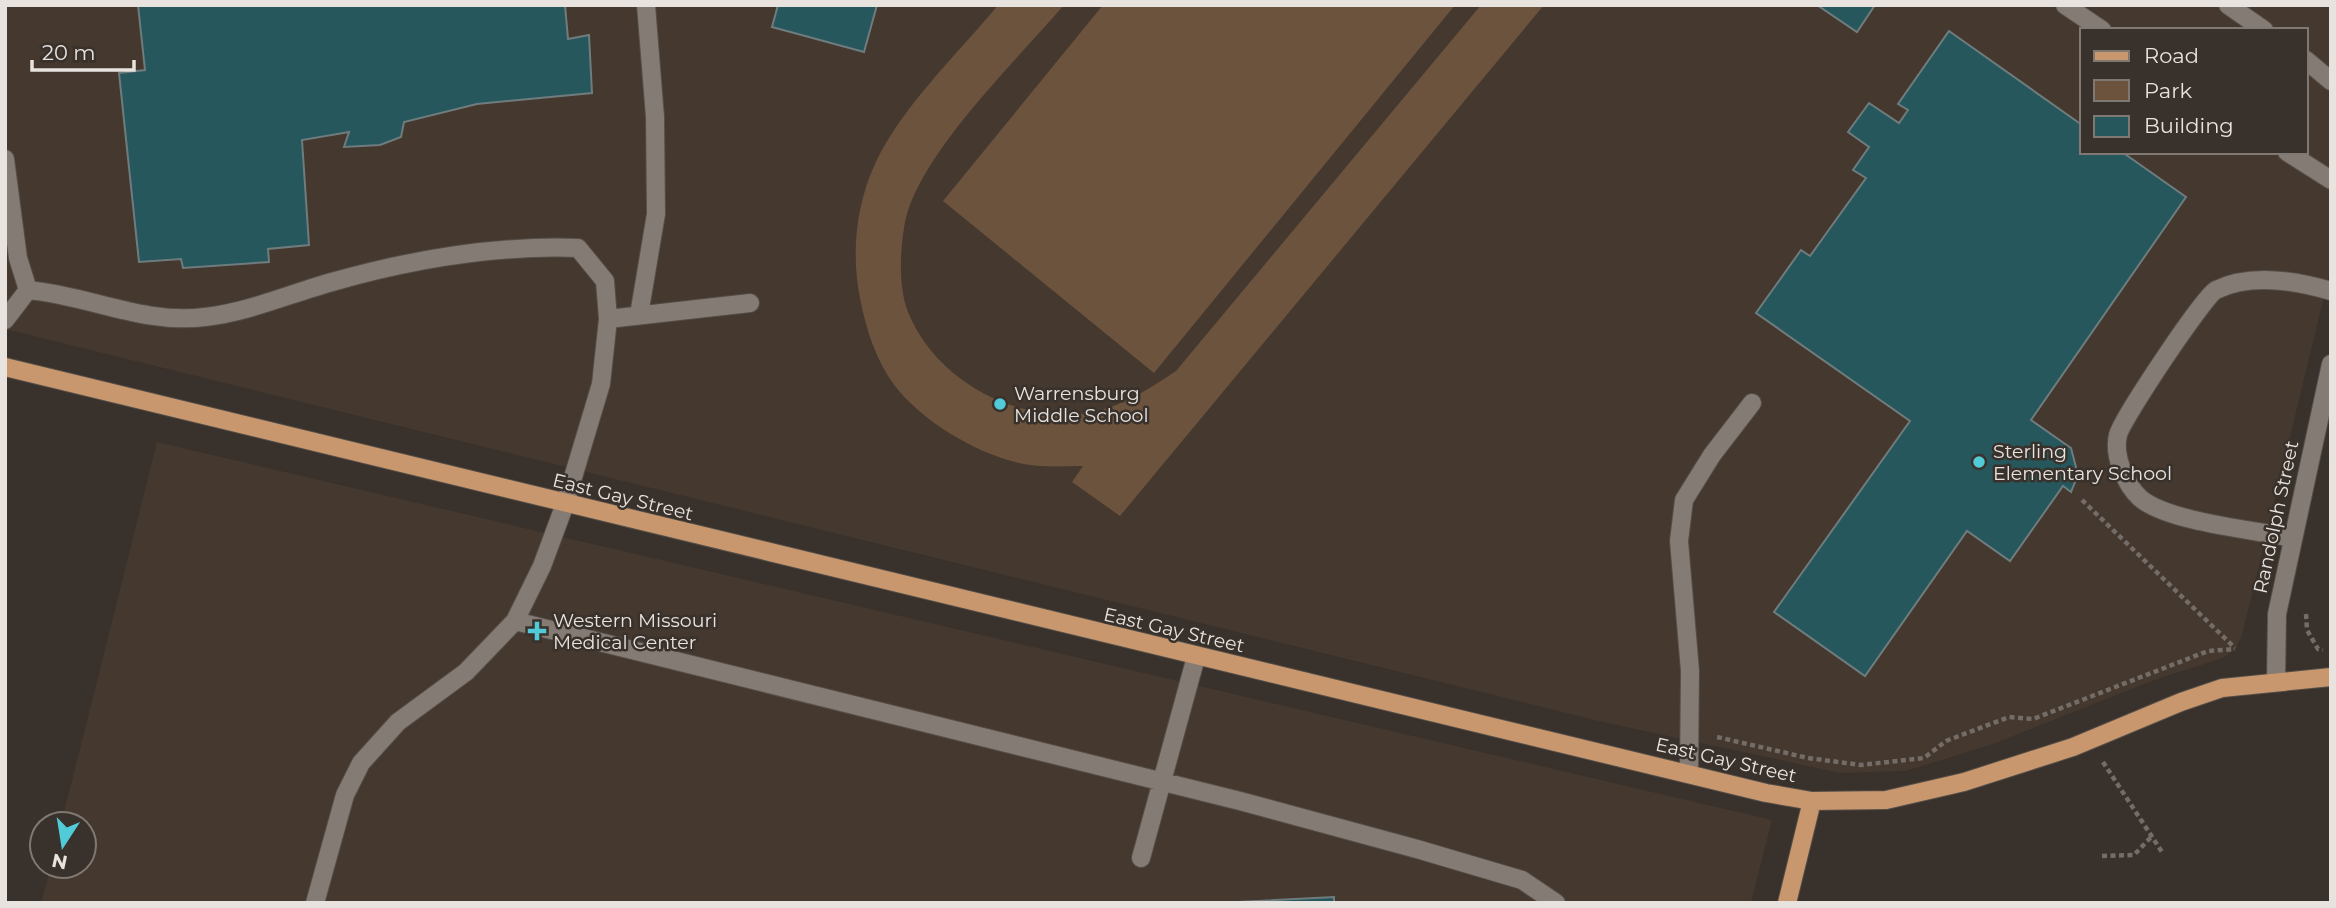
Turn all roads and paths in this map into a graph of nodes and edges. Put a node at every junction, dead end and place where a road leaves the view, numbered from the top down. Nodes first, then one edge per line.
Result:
1 (646, 5) edge
2 (2065, 5) edge
3 (2228, 5) edge
4 (2099, 28) edge
5 (2261, 28) edge
6 (2308, 62) edge
7 (2331, 81) edge
8 (2290, 154) edge
9 (5, 159) edge
10 (2331, 180) edge
11 (28, 290) junction
12 (2331, 291) edge
13 (750, 303) dead end
14 (639, 315) junction
15 (608, 319) junction
16 (5, 320) edge
17 (2331, 364) edge
18 (5, 367) edge
19 (2327, 399) edge
20 (1752, 404) dead end
21 (2082, 500) dead end
22 (565, 504) junction
23 (2293, 538) junction
24 (2306, 609) dead end
25 (515, 621) junction
26 (2331, 651) edge
27 (1196, 657) junction
28 (2331, 677) edge
29 (2276, 681) junction
30 (1717, 737) dead end
31 (2089, 740) junction
32 (1689, 773) junction
33 (1161, 784) junction
34 (1812, 801) junction
35 (2152, 836) junction
36 (2162, 852) dead end
37 (2102, 856) dead end
38 (1141, 858) dead end
39 (315, 903) edge
40 (1556, 903) edge
41 (1787, 903) edge

1 - 14 street
2 - 4 street
3 - 5 street
6 - 7 street
8 - 10 street
9 - 11 street
11 - 15 street
11 - 16 street
12 - 23 street
13 - 14 street
14 - 15 street
15 - 22 street
17 - 19 street, Randolph Street
18 - 22 main road, East Gay Street
19 - 23 street, Randolph Street
20 - 32 street
21 - 30 path
22 - 25 street
22 - 27 main road, East Gay Street
23 - 29 street, Randolph Street
24 - 26 path
25 - 33 street
25 - 39 street
27 - 32 main road, East Gay Street
27 - 33 street
28 - 29 main road, East Gay Street
29 - 31 main road, East Gay Street
31 - 34 main road, East Gay Street
31 - 35 path
32 - 34 main road, East Gay Street
33 - 38 street
33 - 40 street
34 - 41 main road
35 - 36 path
35 - 37 path

